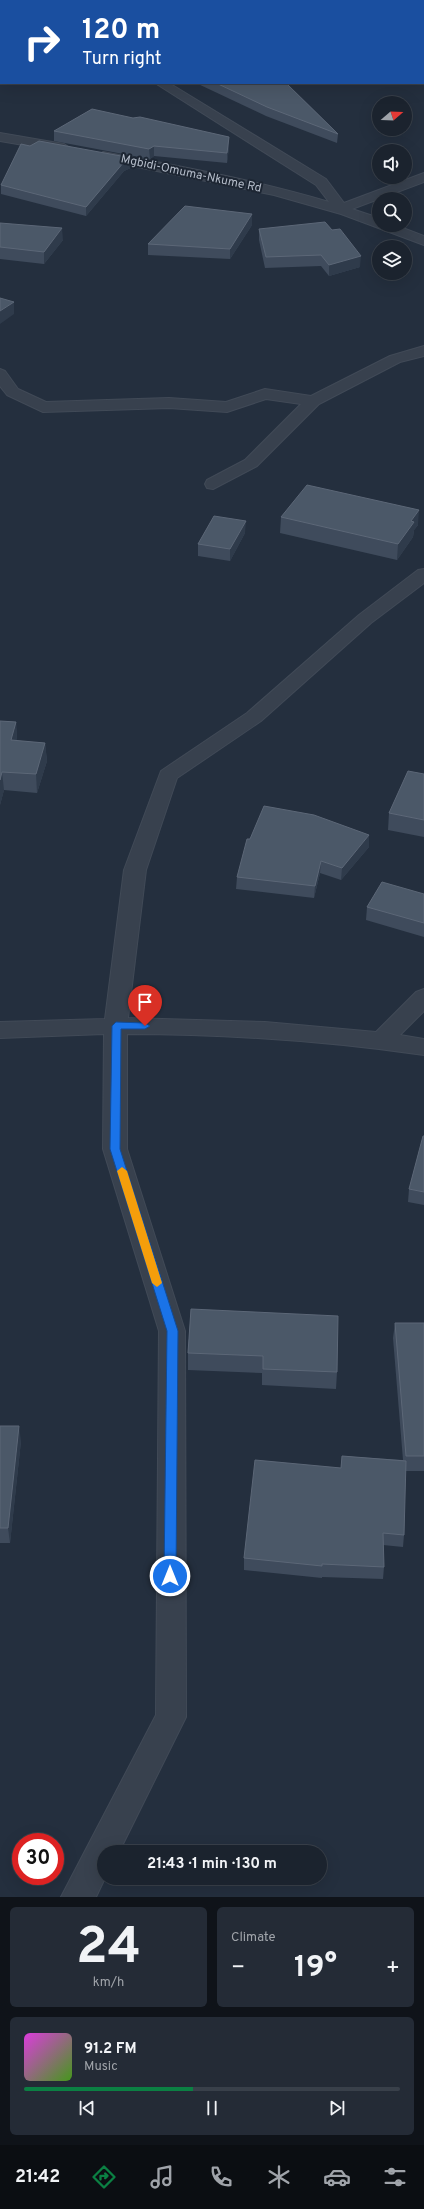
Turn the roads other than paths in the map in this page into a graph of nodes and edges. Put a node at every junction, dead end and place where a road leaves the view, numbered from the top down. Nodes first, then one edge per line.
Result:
1 (163, 84) edge
2 (0, 137) edge
3 (76, 151) edge
4 (91, 154) edge
5 (424, 177) edge
6 (341, 209) junction
7 (372, 220) edge
8 (401, 232) edge
9 (424, 241) edge
10 (424, 351) edge
11 (0, 374) edge
12 (312, 401) junction
13 (213, 484) dead end
14 (424, 574) edge
15 (424, 997) edge
16 (116, 1026) junction
17 (0, 1030) edge
18 (382, 1040) junction
19 (424, 1047) edge
20 (78, 1897) edge

1 - 6 street
2 - 3 street
4 - 6 street, Mgbidi-Omuma-Nkume Rd
5 - 6 street
6 - 7 street, Mgbidi-Omuma-Nkume Rd
8 - 9 street
10 - 12 street
11 - 12 street
12 - 13 street
14 - 16 street
15 - 18 street
16 - 17 street
16 - 18 street
16 - 20 street
18 - 19 street

